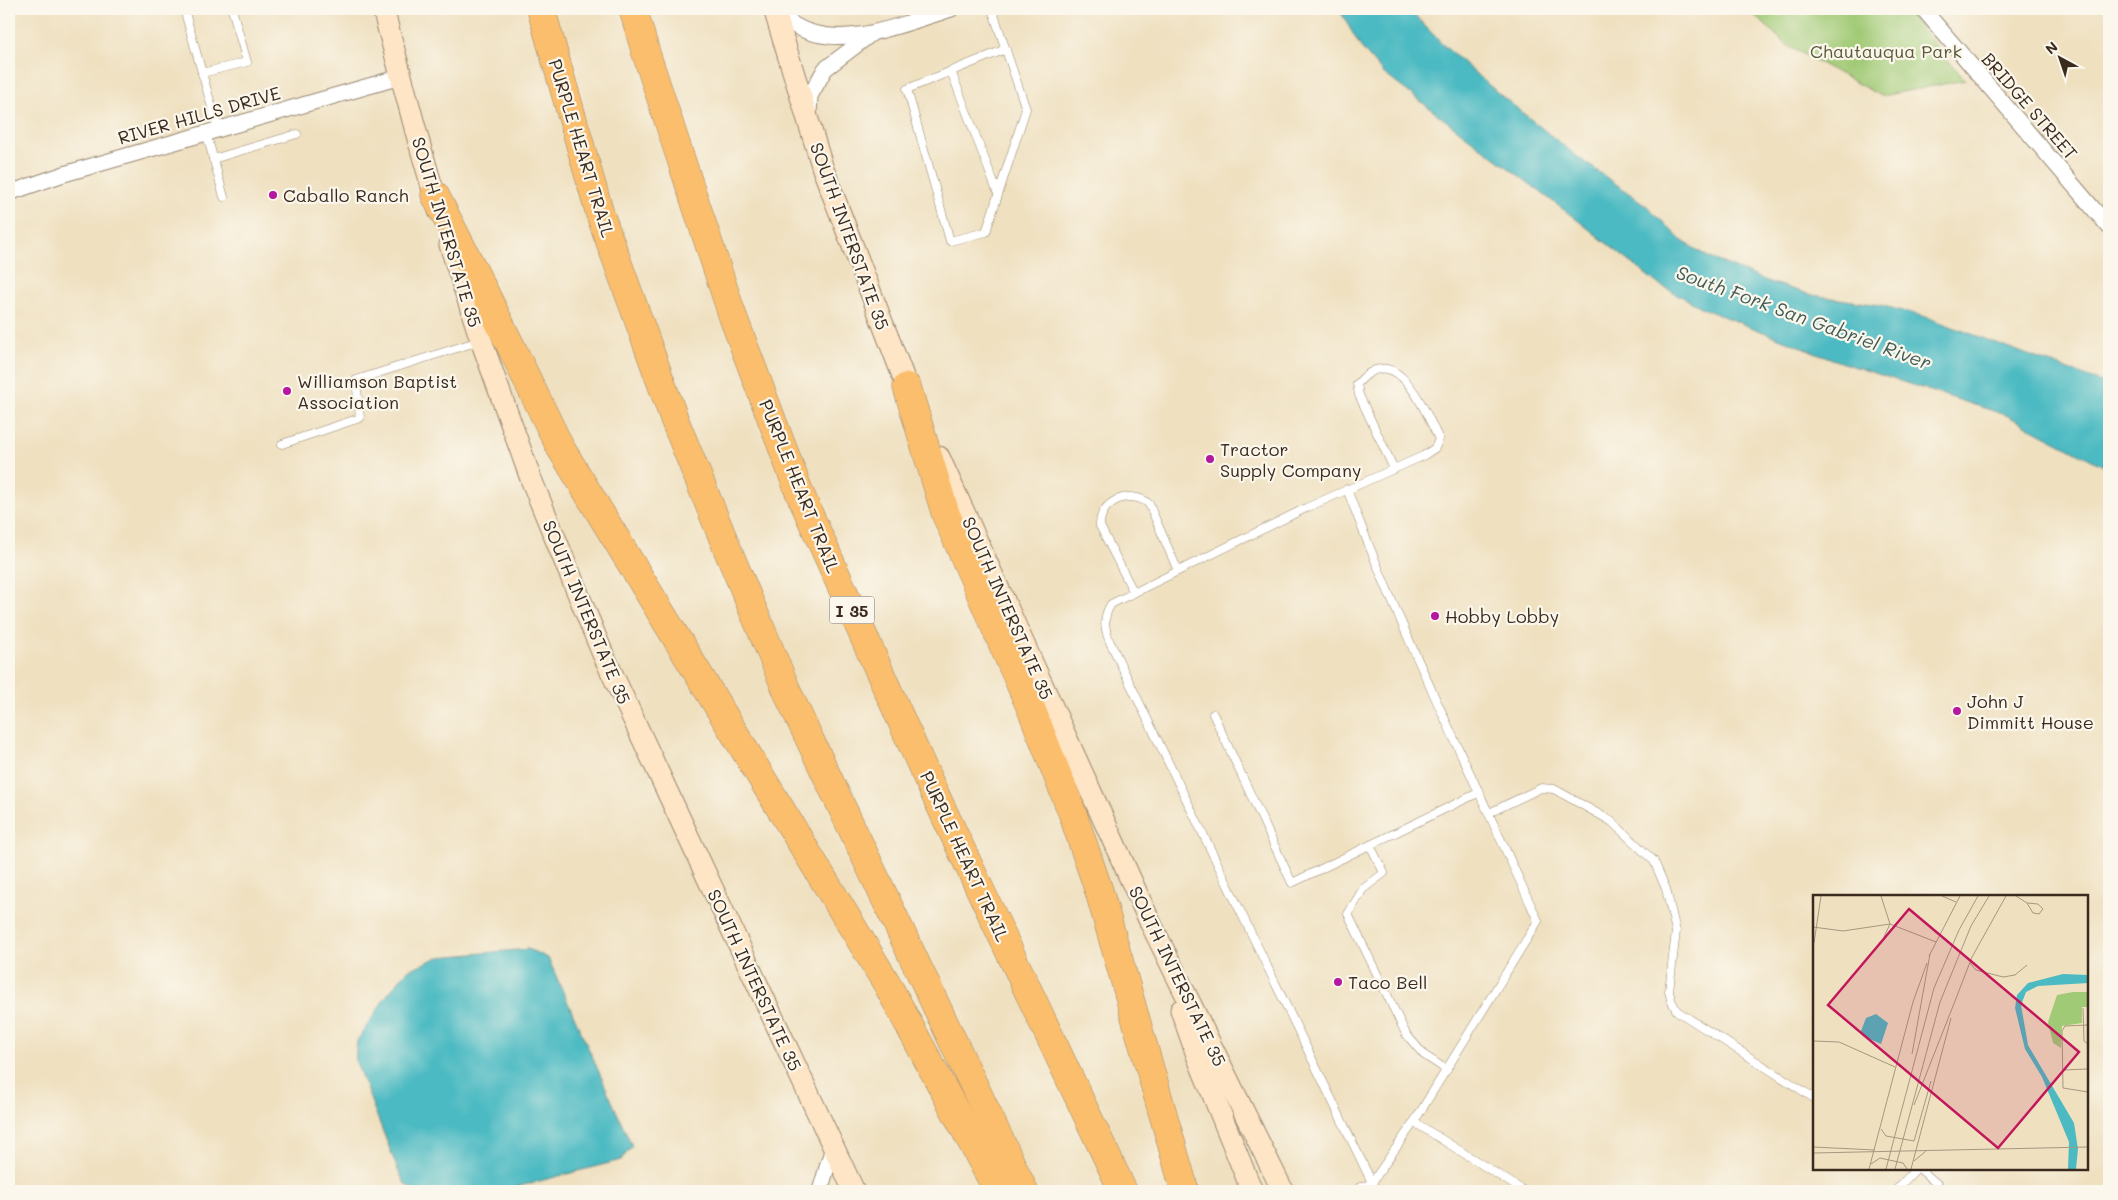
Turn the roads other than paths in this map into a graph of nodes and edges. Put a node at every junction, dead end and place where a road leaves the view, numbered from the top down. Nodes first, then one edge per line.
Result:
1 (184, 9) edge
2 (232, 9) edge
3 (383, 9) edge
4 (541, 9) edge
5 (634, 9) edge
6 (774, 9) edge
7 (778, 9) edge
8 (951, 9) edge
9 (992, 9) edge
10 (1923, 9) edge
11 (922, 13) edge
12 (871, 34) junction
13 (1006, 49) junction
14 (951, 71) junction
15 (202, 73) junction
16 (400, 77) junction
17 (808, 122) junction
18 (212, 130) junction
19 (297, 134) dead end
20 (213, 159) junction
21 (9, 193) edge
22 (998, 194) junction
23 (435, 196) junction
24 (224, 197) dead end
25 (2109, 227) edge
26 (481, 340) junction
27 (907, 386) junction
28 (282, 444) dead end
29 (1394, 469) junction
30 (1347, 489) junction
31 (1178, 571) junction
32 (1134, 592) junction
33 (1213, 714) dead end
34 (1480, 792) junction
35 (1489, 814) junction
36 (1370, 845) junction
37 (1150, 922) junction
38 (1447, 1070) junction
39 (1813, 1097) edge
40 (1414, 1122) junction
41 (833, 1147) junction
42 (1917, 1170) edge
43 (1919, 1170) edge
44 (1369, 1188) edge
45 (820, 1191) edge
46 (854, 1191) edge
47 (998, 1191) edge
48 (1024, 1191) edge
49 (1123, 1191) edge
50 (1185, 1191) edge
51 (1252, 1191) edge
52 (1283, 1191) edge
53 (1356, 1191) edge
54 (1376, 1191) edge
55 (1524, 1191) edge
56 (1896, 1191) edge
57 (1945, 1191) edge

1 - 15 lane
2 - 15 lane
3 - 16 main road, SOUTH INTERSTATE 35
4 - 48 highway, PURPLE HEART TRAIL
5 - 49 highway, PURPLE HEART TRAIL / I 35
6 - 17 main road, SOUTH INTERSTATE 35
7 - 12 street
8 - 11 street
9 - 13 lane
10 - 25 street, BRIDGE STREET
11 - 12 street
12 - 17 street
13 - 14 lane
13 - 22 lane
14 - 22 lane
14 - 22 lane
15 - 18 lane
16 - 18 street, RIVER HILLS DRIVE
16 - 23 main road, SOUTH INTERSTATE 35
17 - 27 main road, SOUTH INTERSTATE 35
18 - 20 lane
18 - 21 street, RIVER HILLS DRIVE
19 - 20 lane
20 - 24 lane
23 - 26 main road, SOUTH INTERSTATE 35
23 - 47 highway
26 - 28 lane
26 - 41 main road, SOUTH INTERSTATE 35
27 - 37 main road, SOUTH INTERSTATE 35
27 - 50 highway
29 - 29 lane
29 - 30 lane
30 - 31 lane
30 - 34 lane
31 - 32 lane
31 - 32 lane
32 - 44 lane
33 - 36 lane
34 - 35 lane
34 - 36 lane
35 - 38 lane
35 - 39 lane
36 - 38 lane
37 - 51 main road
37 - 52 main road, SOUTH INTERSTATE 35
38 - 40 lane
40 - 44 lane
40 - 55 lane
41 - 45 street
41 - 46 main road, SOUTH INTERSTATE 35
42 - 56 lane
43 - 57 lane
44 - 53 lane
44 - 54 lane

